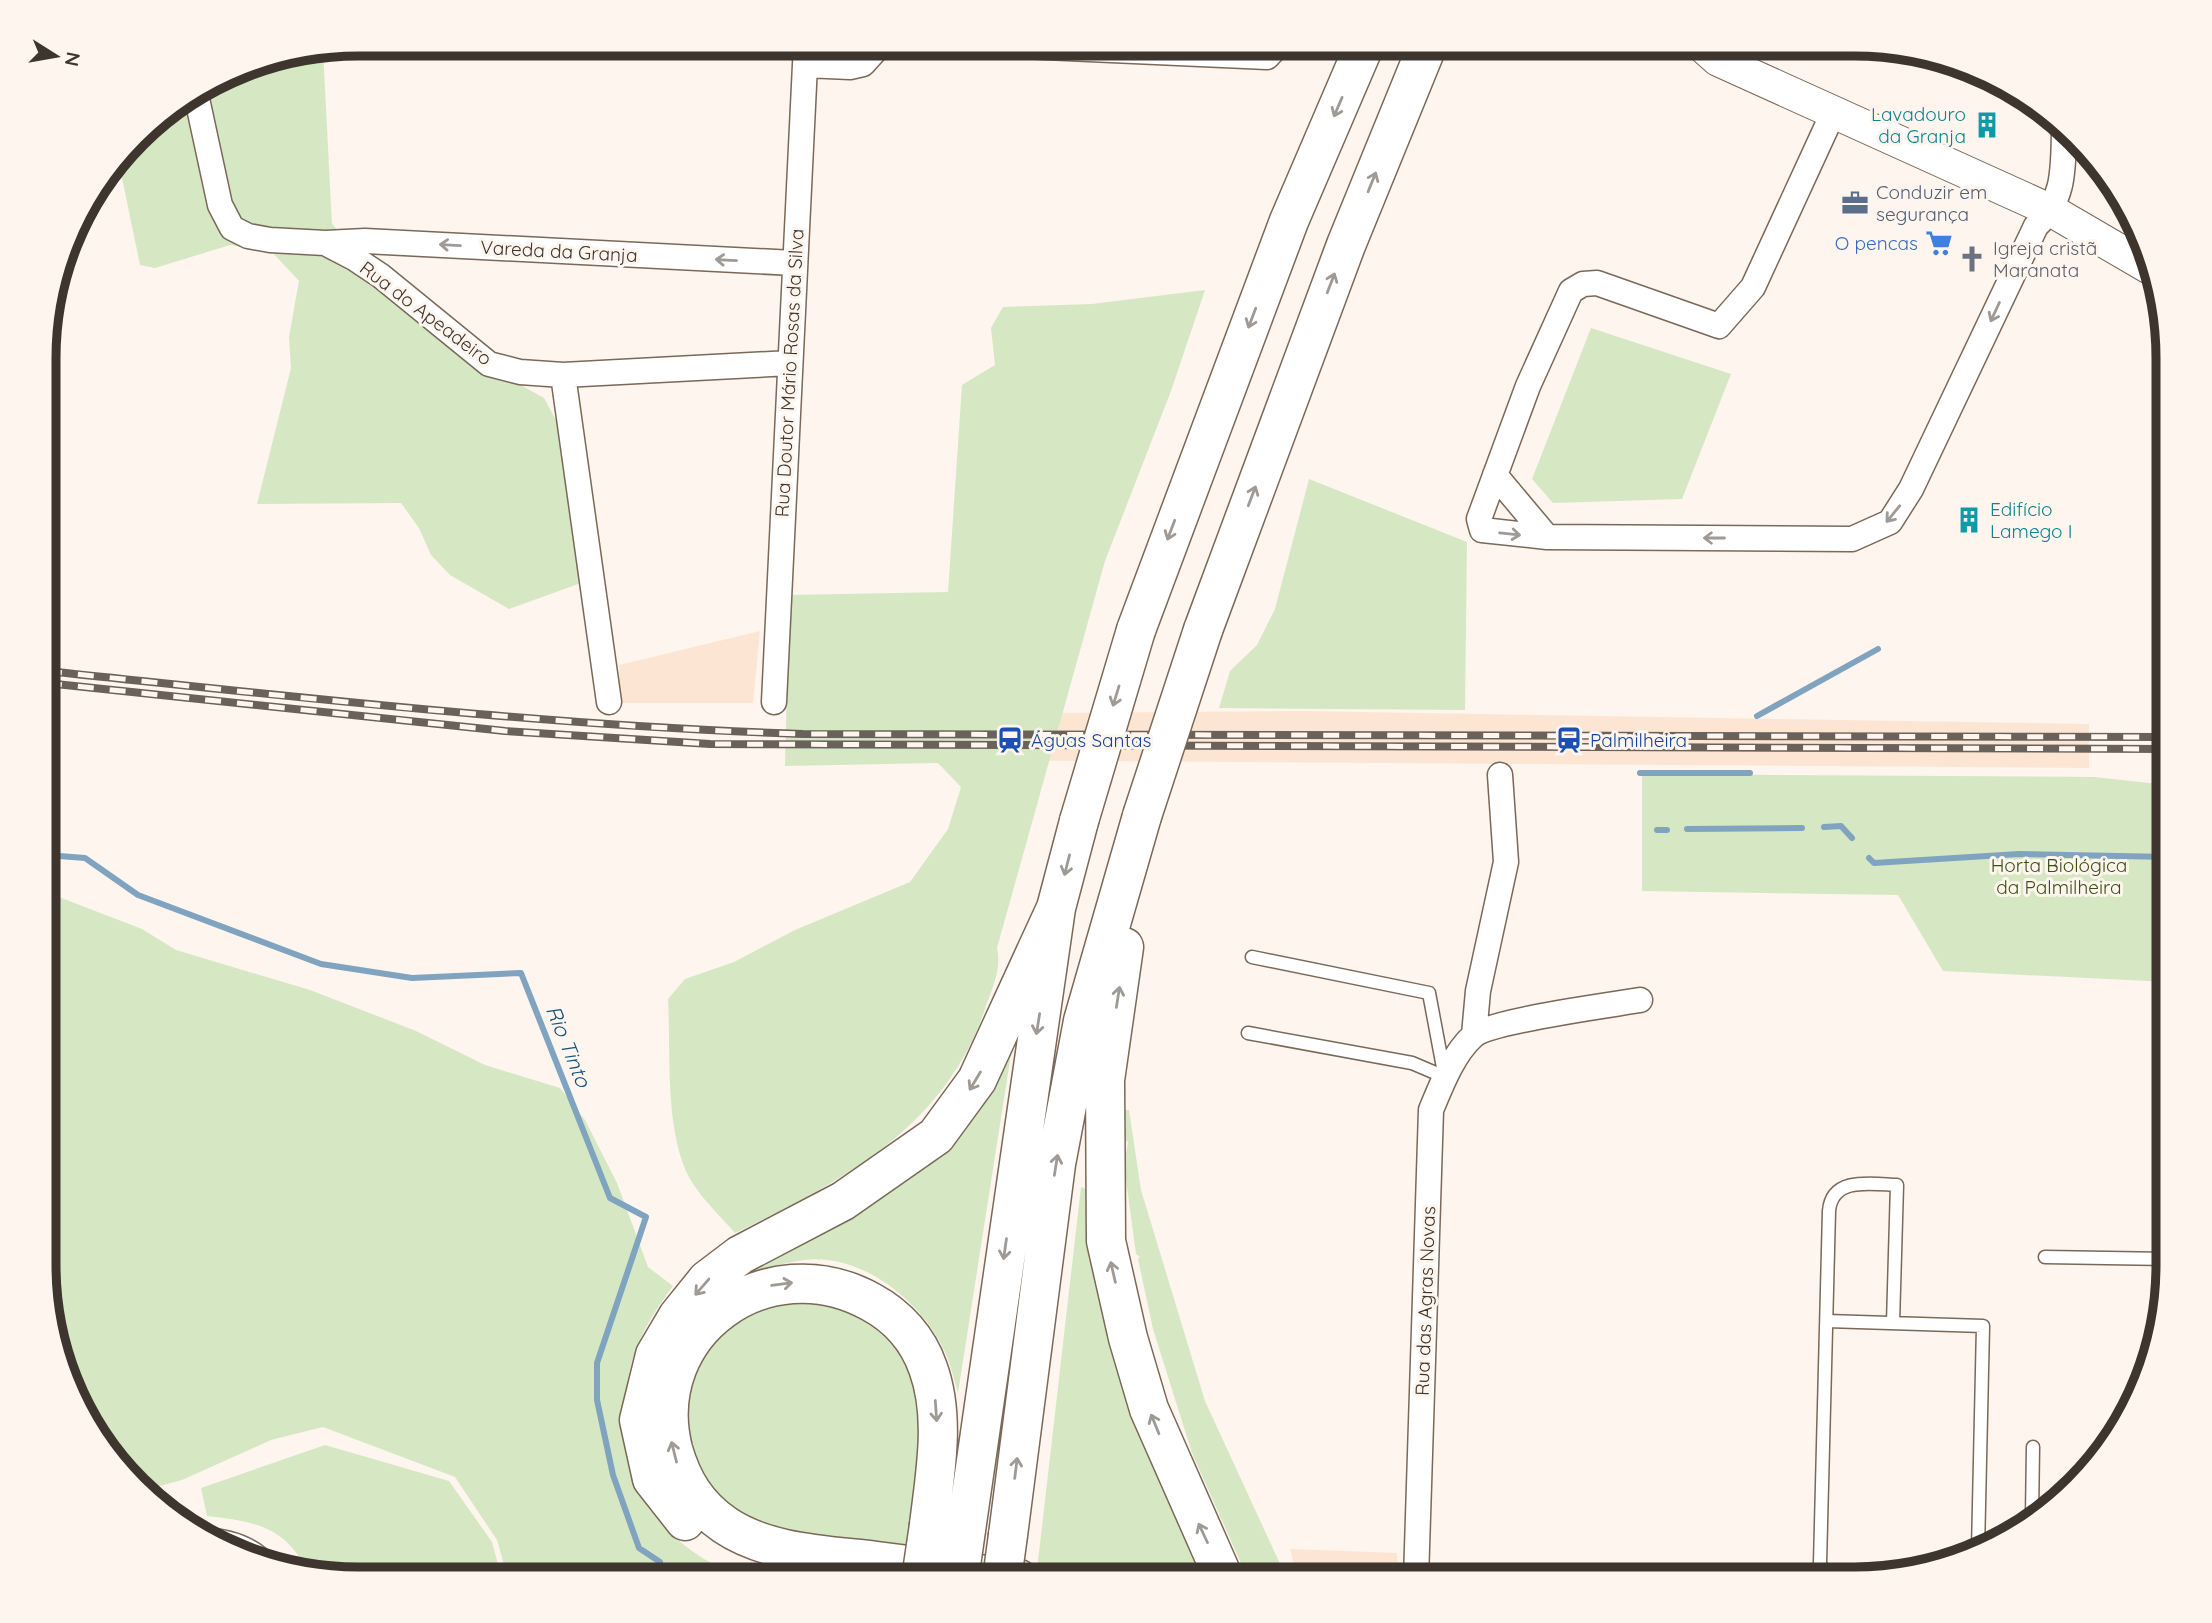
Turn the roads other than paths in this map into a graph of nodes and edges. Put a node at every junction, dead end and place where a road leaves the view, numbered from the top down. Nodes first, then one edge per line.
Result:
1 (806, 56) edge
2 (810, 56) edge
3 (870, 56) edge
4 (1246, 56) edge
5 (1269, 56) edge
6 (1360, 56) edge
7 (1423, 56) edge
8 (1725, 56) edge
9 (198, 102) edge
10 (1833, 111) junction
11 (2064, 142) edge
12 (2052, 211) junction
13 (325, 243) junction
14 (794, 263) junction
15 (2141, 263) edge
16 (790, 363) junction
17 (563, 375) junction
18 (1495, 475) junction
19 (1548, 537) junction
20 (609, 702) dead end
21 (774, 702) dead end
22 (1500, 775) dead end
23 (1124, 882) junction
24 (1056, 908) junction
25 (1252, 957) dead end
26 (1640, 1000) dead end
27 (1248, 1033) dead end
28 (1474, 1035) junction
29 (1445, 1077) junction
30 (2045, 1257) dead end
31 (2156, 1259) edge
32 (1827, 1321) junction
33 (1894, 1323) junction
34 (2033, 1447) dead end
35 (2032, 1509) edge
36 (947, 1527) junction
37 (228, 1537) edge
38 (1978, 1540) edge
39 (255, 1549) edge
40 (770, 1567) edge
41 (923, 1567) edge
42 (927, 1567) edge
43 (956, 1567) edge
44 (1004, 1567) edge
45 (1219, 1567) edge
46 (1416, 1567) edge
47 (1822, 1567) edge

1 - 14 street, Rua Doutor Mário Rosas da Silva
2 - 3 street
4 - 5 street
6 -> 24 highway, bridge
23 -> 7 highway, bridge
8 - 10 street
9 - 13 street, Rua do Apeadeiro
10 - 12 street
10 - 18 street
11 - 12 street
12 - 15 street
12 -> 19 street
14 -> 13 street, Vareda da Granja
13 - 17 street, Rua do Apeadeiro
14 - 16 street, Rua Doutor Mário Rosas da Silva
16 - 17 street, Rua do Apeadeiro
16 - 21 street, Rua Doutor Mário Rosas da Silva
17 - 20 street
18 - 19 street
18 -> 19 street
22 - 28 street, Rua das Agras Novas
44 -> 23 highway, bridge
45 -> 23 highway
24 -> 36 highway
24 -> 40 highway
25 - 29 lane
26 - 28 street
27 - 29 lane
28 - 29 street, Rua das Agras Novas
29 - 46 street, Rua das Agras Novas
30 - 31 lane
32 - 33 lane
32 - 33 lane
32 - 47 lane
33 - 38 lane
34 - 35 lane
41 -> 36 highway
36 - 42 highway, bridge
36 - 43 highway, bridge
37 - 39 lane

